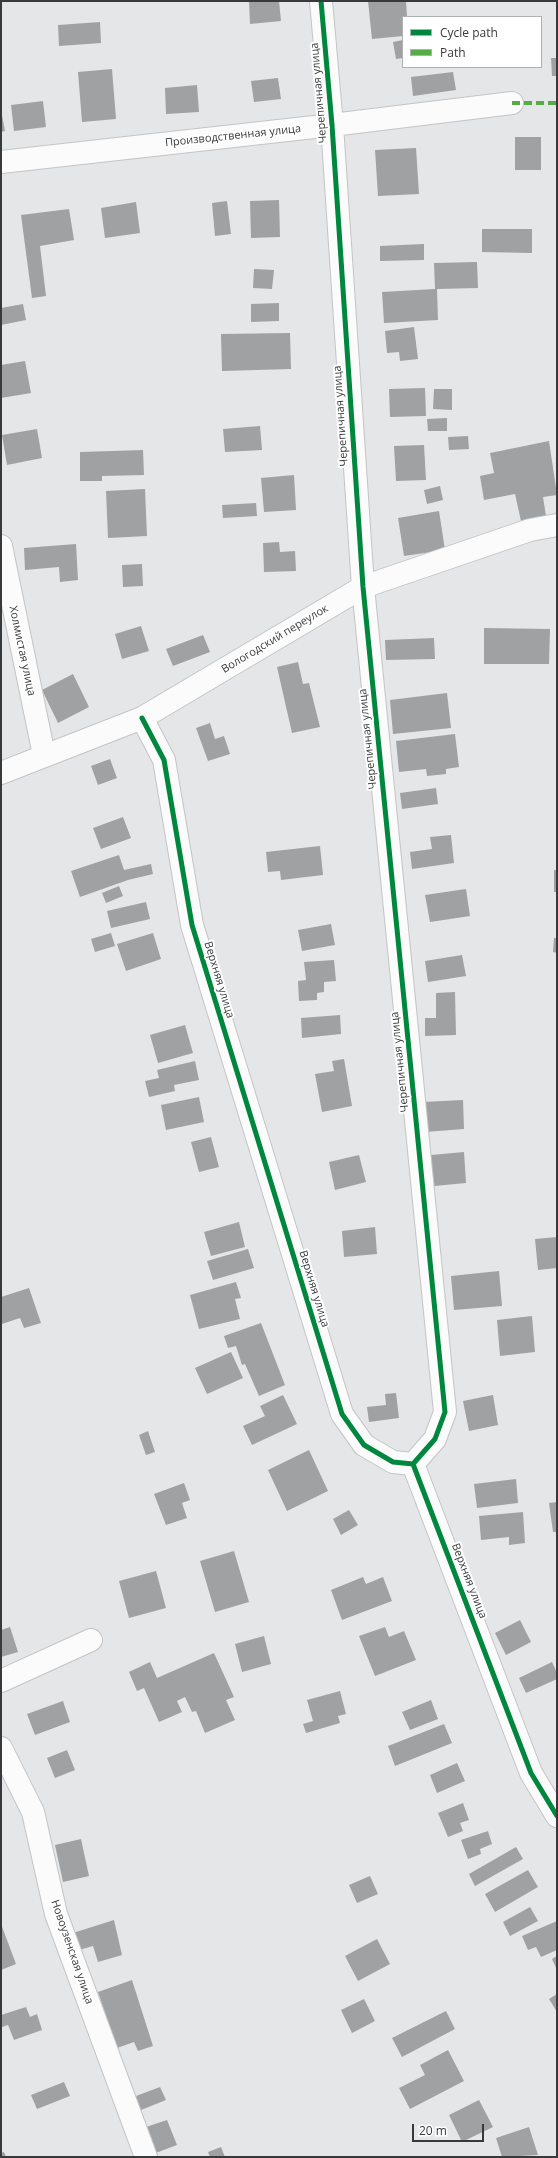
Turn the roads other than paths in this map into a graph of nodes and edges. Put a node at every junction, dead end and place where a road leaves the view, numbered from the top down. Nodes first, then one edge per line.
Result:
1 (321, 1) edge
2 (512, 102) dead end
3 (332, 125) junction
4 (1, 162) edge
5 (557, 525) edge
6 (1, 546) edge
7 (363, 587) junction
8 (142, 718) junction
9 (44, 755) junction
10 (1, 773) edge
11 (413, 1464) junction
12 (91, 1640) dead end
13 (1, 1681) edge
14 (1, 1748) edge
15 (557, 1816) edge
16 (146, 2157) edge

1 - 3 street, Черепичная улица
2 - 3 street, Производственная улица
3 - 4 street, Производственная улица
3 - 7 street, Черепичная улица
5 - 7 street, Вологодский переулок
6 - 9 street, Холмистая улица
7 - 8 street, Вологодский переулок
7 - 11 street, Черепичная улица
8 - 9 street, Вологодский переулок
8 - 11 street, Верхняя улица
9 - 10 street, Вологодский переулок
11 - 15 street, Верхняя улица
12 - 13 street
14 - 16 street, Новоузенская улица

